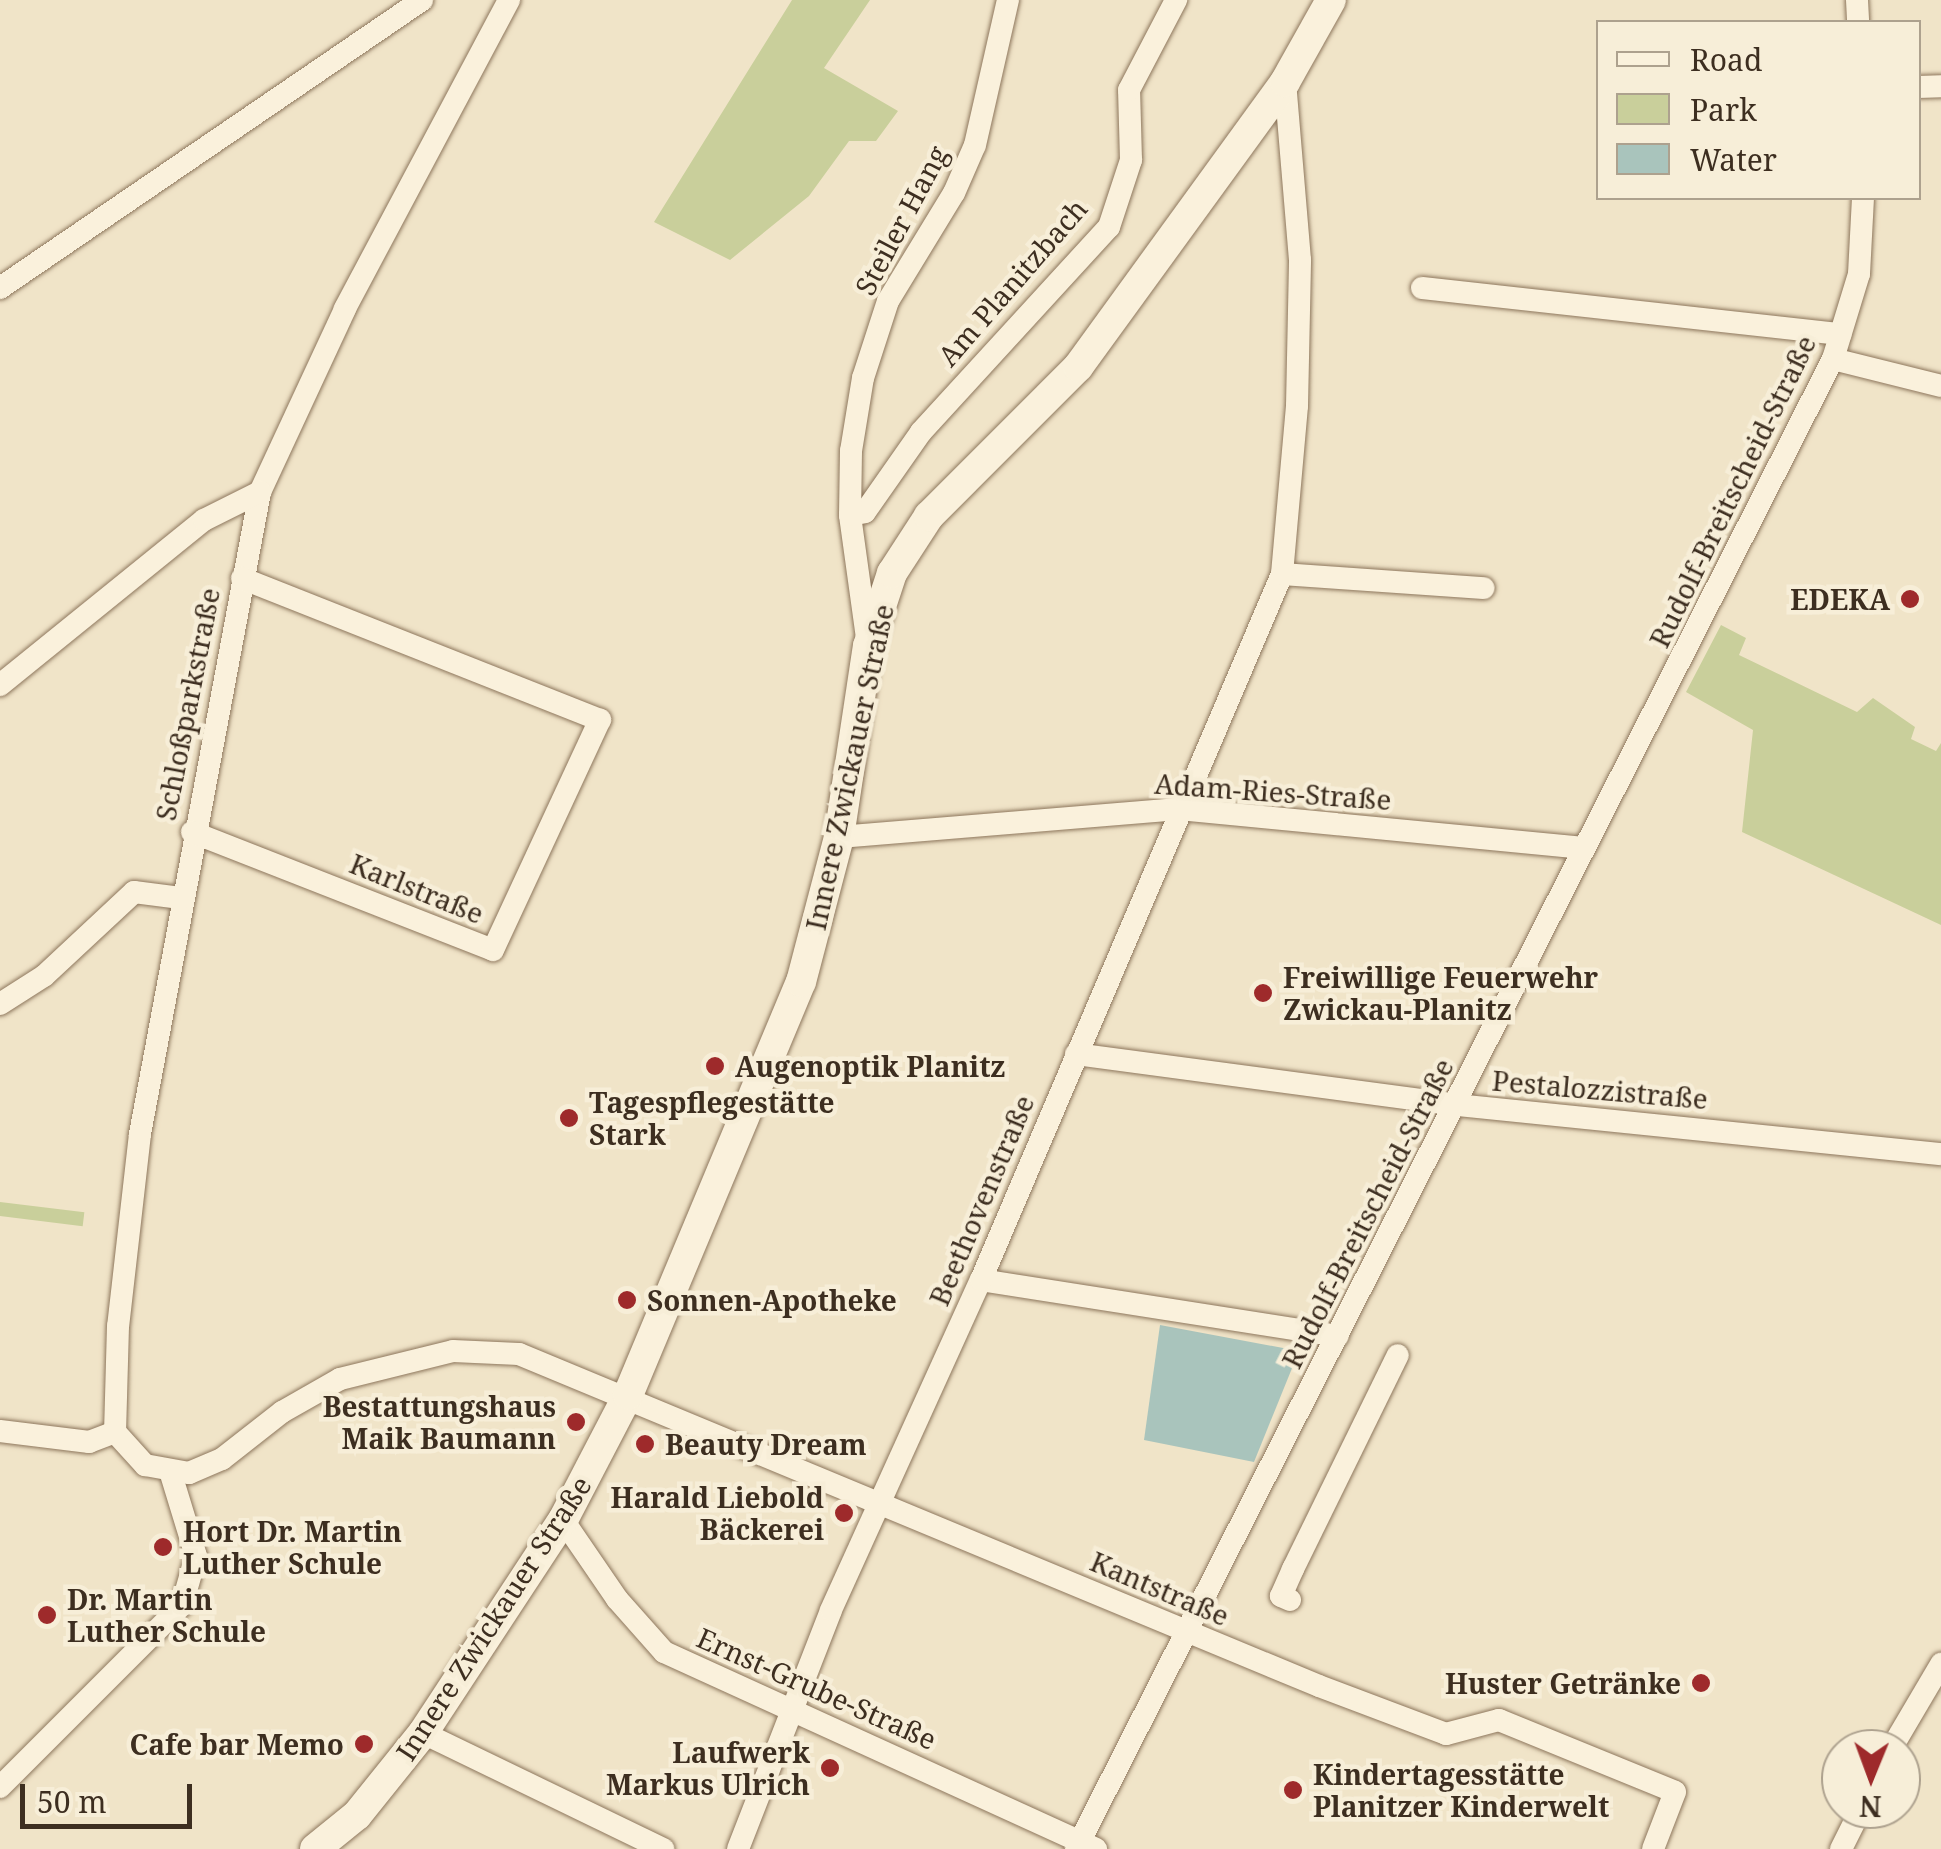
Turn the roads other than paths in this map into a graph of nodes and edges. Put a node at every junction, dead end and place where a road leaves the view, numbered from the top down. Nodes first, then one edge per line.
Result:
1 (422, 0) edge
2 (510, 0) edge
3 (1008, 0) edge
4 (1176, 0) edge
5 (1331, 0) edge
6 (1286, 82) junction
7 (1863, 200) edge
8 (0, 288) edge
9 (1422, 288) dead end
10 (1840, 334) junction
11 (1833, 359) junction
12 (1941, 386) edge
13 (260, 492) junction
14 (850, 515) junction
15 (1282, 574) junction
16 (242, 578) junction
17 (1484, 588) dead end
18 (868, 646) junction
19 (0, 685) edge
20 (1179, 809) junction
21 (192, 832) junction
22 (839, 837) junction
23 (1584, 848) junction
24 (180, 898) junction
25 (0, 1004) edge
26 (1076, 1054) junction
27 (1457, 1105) junction
28 (1941, 1154) edge
29 (981, 1280) junction
30 (1338, 1336) junction
31 (1398, 1356) dead end
32 (628, 1395) junction
33 (0, 1431) edge
34 (115, 1432) junction
35 (170, 1474) junction
36 (881, 1503) junction
37 (564, 1520) junction
38 (1290, 1600) dead end
39 (1190, 1632) junction
40 (1941, 1664) edge
41 (794, 1709) junction
42 (1903, 1729) edge
43 (423, 1734) junction
44 (0, 1787) edge
45 (1084, 1847) edge
46 (315, 1849) edge
47 (663, 1849) edge
48 (738, 1849) edge
49 (1653, 1849) edge

1 - 8 street
2 - 13 street, Schloßparkstraße
3 - 14 street, Steiler Hang
4 - 14 street, Am Planitzbach
5 - 6 main road, Innere Zwickauer Straße
6 - 15 street, Beethovenstraße
6 - 18 main road, Innere Zwickauer Straße
7 - 10 street, Rudolf-Breitscheid-Straße
9 - 10 street, Rudolf-Breitscheid-Straße
10 - 11 street, Rudolf-Breitscheid-Straße
11 - 12 street
11 - 23 street, Rudolf-Breitscheid-Straße
13 - 16 street, Schloßparkstraße
13 - 19 street
14 - 18 street, Steiler Hang
15 - 17 street
15 - 20 street, Beethovenstraße
16 - 21 street, Schloßparkstraße
16 - 21 street, Karlstraße
18 - 22 main road, Innere Zwickauer Straße
20 - 22 street, Adam-Ries-Straße
20 - 23 street, Adam-Ries-Straße
20 - 26 street, Beethovenstraße
21 - 24 street, Schloßparkstraße
22 - 32 main road, Innere Zwickauer Straße
23 - 27 street, Rudolf-Breitscheid-Straße
24 - 25 street
24 - 34 street, Schloßparkstraße
26 - 27 street, Pestalozzistraße
26 - 29 street, Beethovenstraße
27 - 28 street, Pestalozzistraße
27 - 30 street, Rudolf-Breitscheid-Straße
29 - 30 street
29 - 36 street, Beethovenstraße
30 - 39 street, Rudolf-Breitscheid-Straße
31 - 38 street
32 - 35 street, Kantstraße
32 - 36 street, Kantstraße
32 - 37 main road, Innere Zwickauer Straße
33 - 34 street
34 - 35 street
35 - 44 street
36 - 39 street, Kantstraße
36 - 41 street, Beethovenstraße
37 - 41 street, Ernst-Grube-Straße
37 - 43 main road, Innere Zwickauer Straße
39 - 45 street, Rudolf-Breitscheid-Straße
39 - 49 street, Kantstraße
40 - 42 street
41 - 45 street, Ernst-Grube-Straße
41 - 48 street, Beethovenstraße
43 - 46 main road, Innere Zwickauer Straße
43 - 47 street

